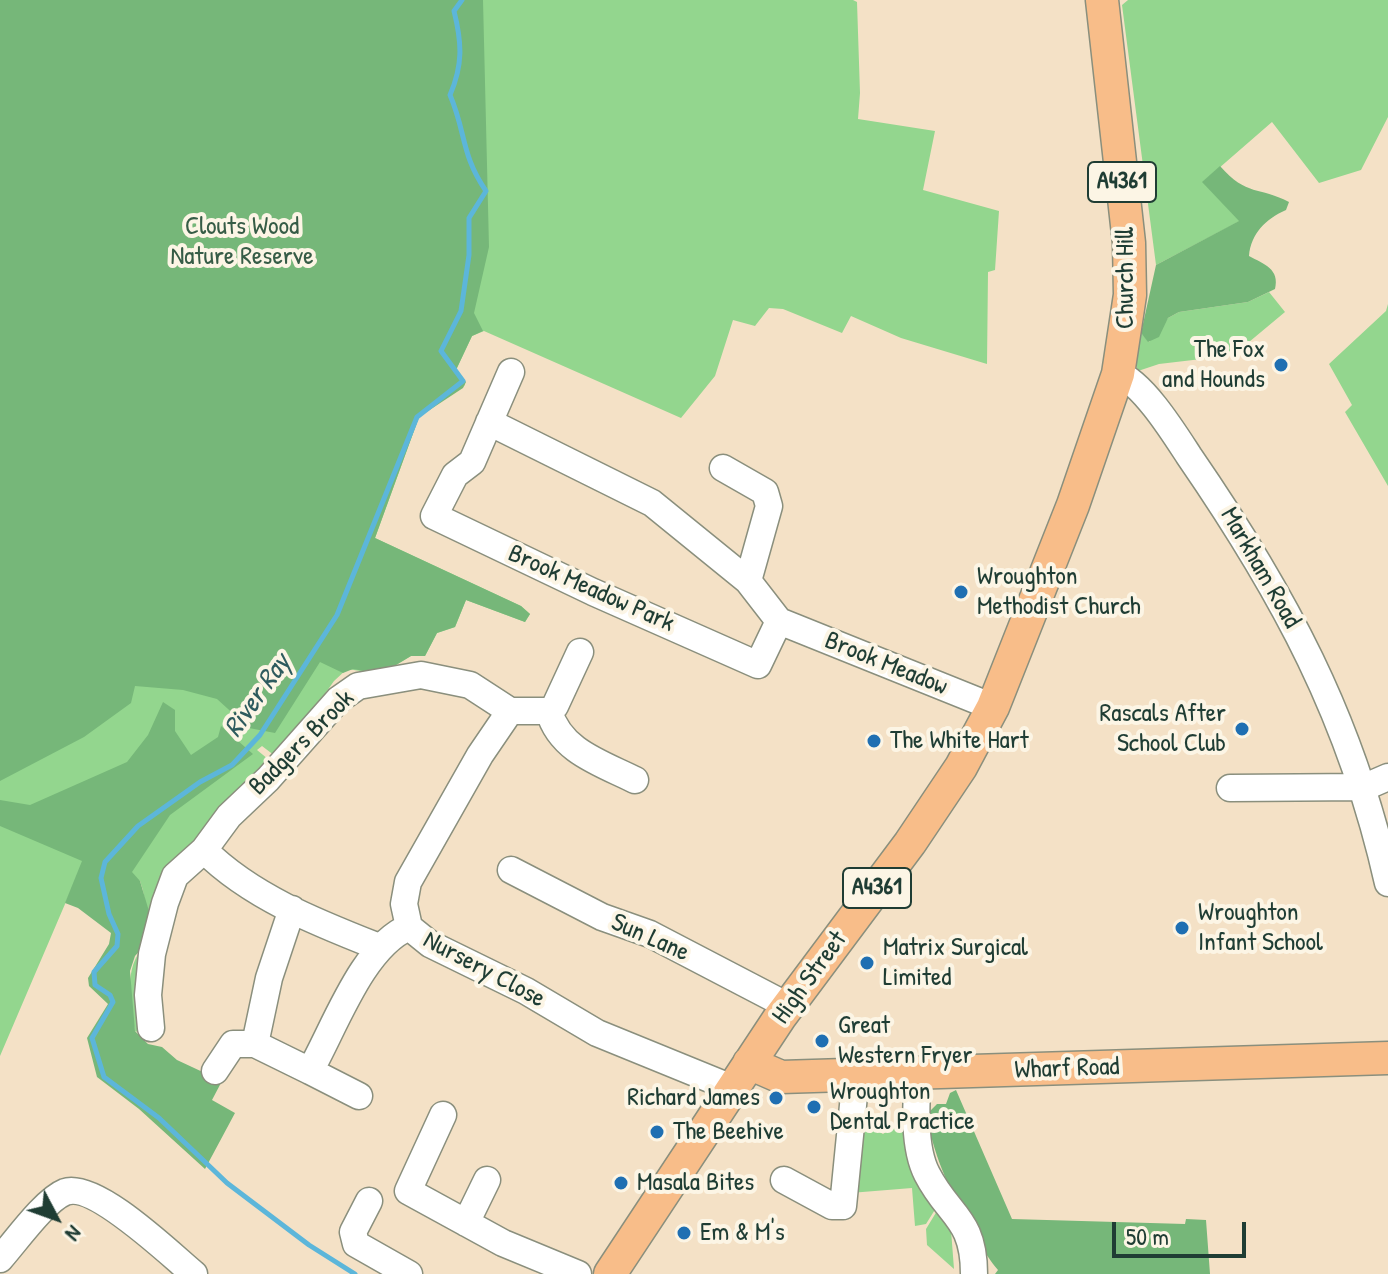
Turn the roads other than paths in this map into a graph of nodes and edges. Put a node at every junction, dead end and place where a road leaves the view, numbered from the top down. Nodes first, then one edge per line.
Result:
1 (1102, 0) edge
2 (1120, 369) junction
3 (511, 372) dead end
4 (489, 422) junction
5 (723, 468) dead end
6 (748, 581) junction
7 (779, 621) junction
8 (580, 652) dead end
9 (993, 707) junction
10 (510, 711) junction
11 (549, 711) junction
12 (635, 780) dead end
13 (1376, 782) edge
14 (1230, 788) dead end
15 (204, 850) junction
16 (511, 870) dead end
17 (1388, 883) edge
18 (292, 909) junction
19 (409, 927) junction
20 (379, 947) junction
21 (788, 1006) junction
22 (151, 1028) dead end
23 (255, 1044) junction
24 (1388, 1058) edge
25 (215, 1071) dead end
26 (310, 1071) junction
27 (918, 1074) junction
28 (856, 1075) junction
29 (740, 1076) junction
30 (359, 1096) dead end
31 (443, 1115) dead end
32 (487, 1180) dead end
33 (784, 1180) dead end
34 (369, 1201) dead end
35 (466, 1223) junction
36 (0, 1259) edge
37 (194, 1274) edge
38 (409, 1274) edge
39 (578, 1274) edge
40 (610, 1274) edge
41 (974, 1274) edge

1 - 2 main road, Church Hill / A4361
2 - 9 main road, High Street / A4361
2 - 13 street, Markham Road
3 - 4 street, Brook Meadow Park
4 - 6 street
4 - 7 street, Brook Meadow Park
5 - 6 street
6 - 7 street
7 - 9 street, Brook Meadow
8 - 11 street
9 - 21 main road, High Street / A4361
10 - 11 street
10 - 15 street, Badgers Brook
10 - 19 street, Nursery Close
11 - 12 street
13 - 14 street
13 - 17 street, Markham Road
15 - 18 street
15 - 22 street, Badgers Brook
16 - 21 street, Sun Lane
18 - 20 street
18 - 23 street
19 - 20 street
19 - 29 street, Nursery Close
20 - 26 street
21 - 29 main road, High Street / A4361
23 - 25 street
23 - 26 street
24 - 27 main road, Wharf Road
26 - 30 street
27 - 28 main road, Wharf Road
27 - 41 street
28 - 29 main road, Wharf Road
28 - 33 street
29 - 40 main road, High Street / A4361
31 - 35 street
32 - 35 street
34 - 38 street
35 - 39 street
36 - 37 street

